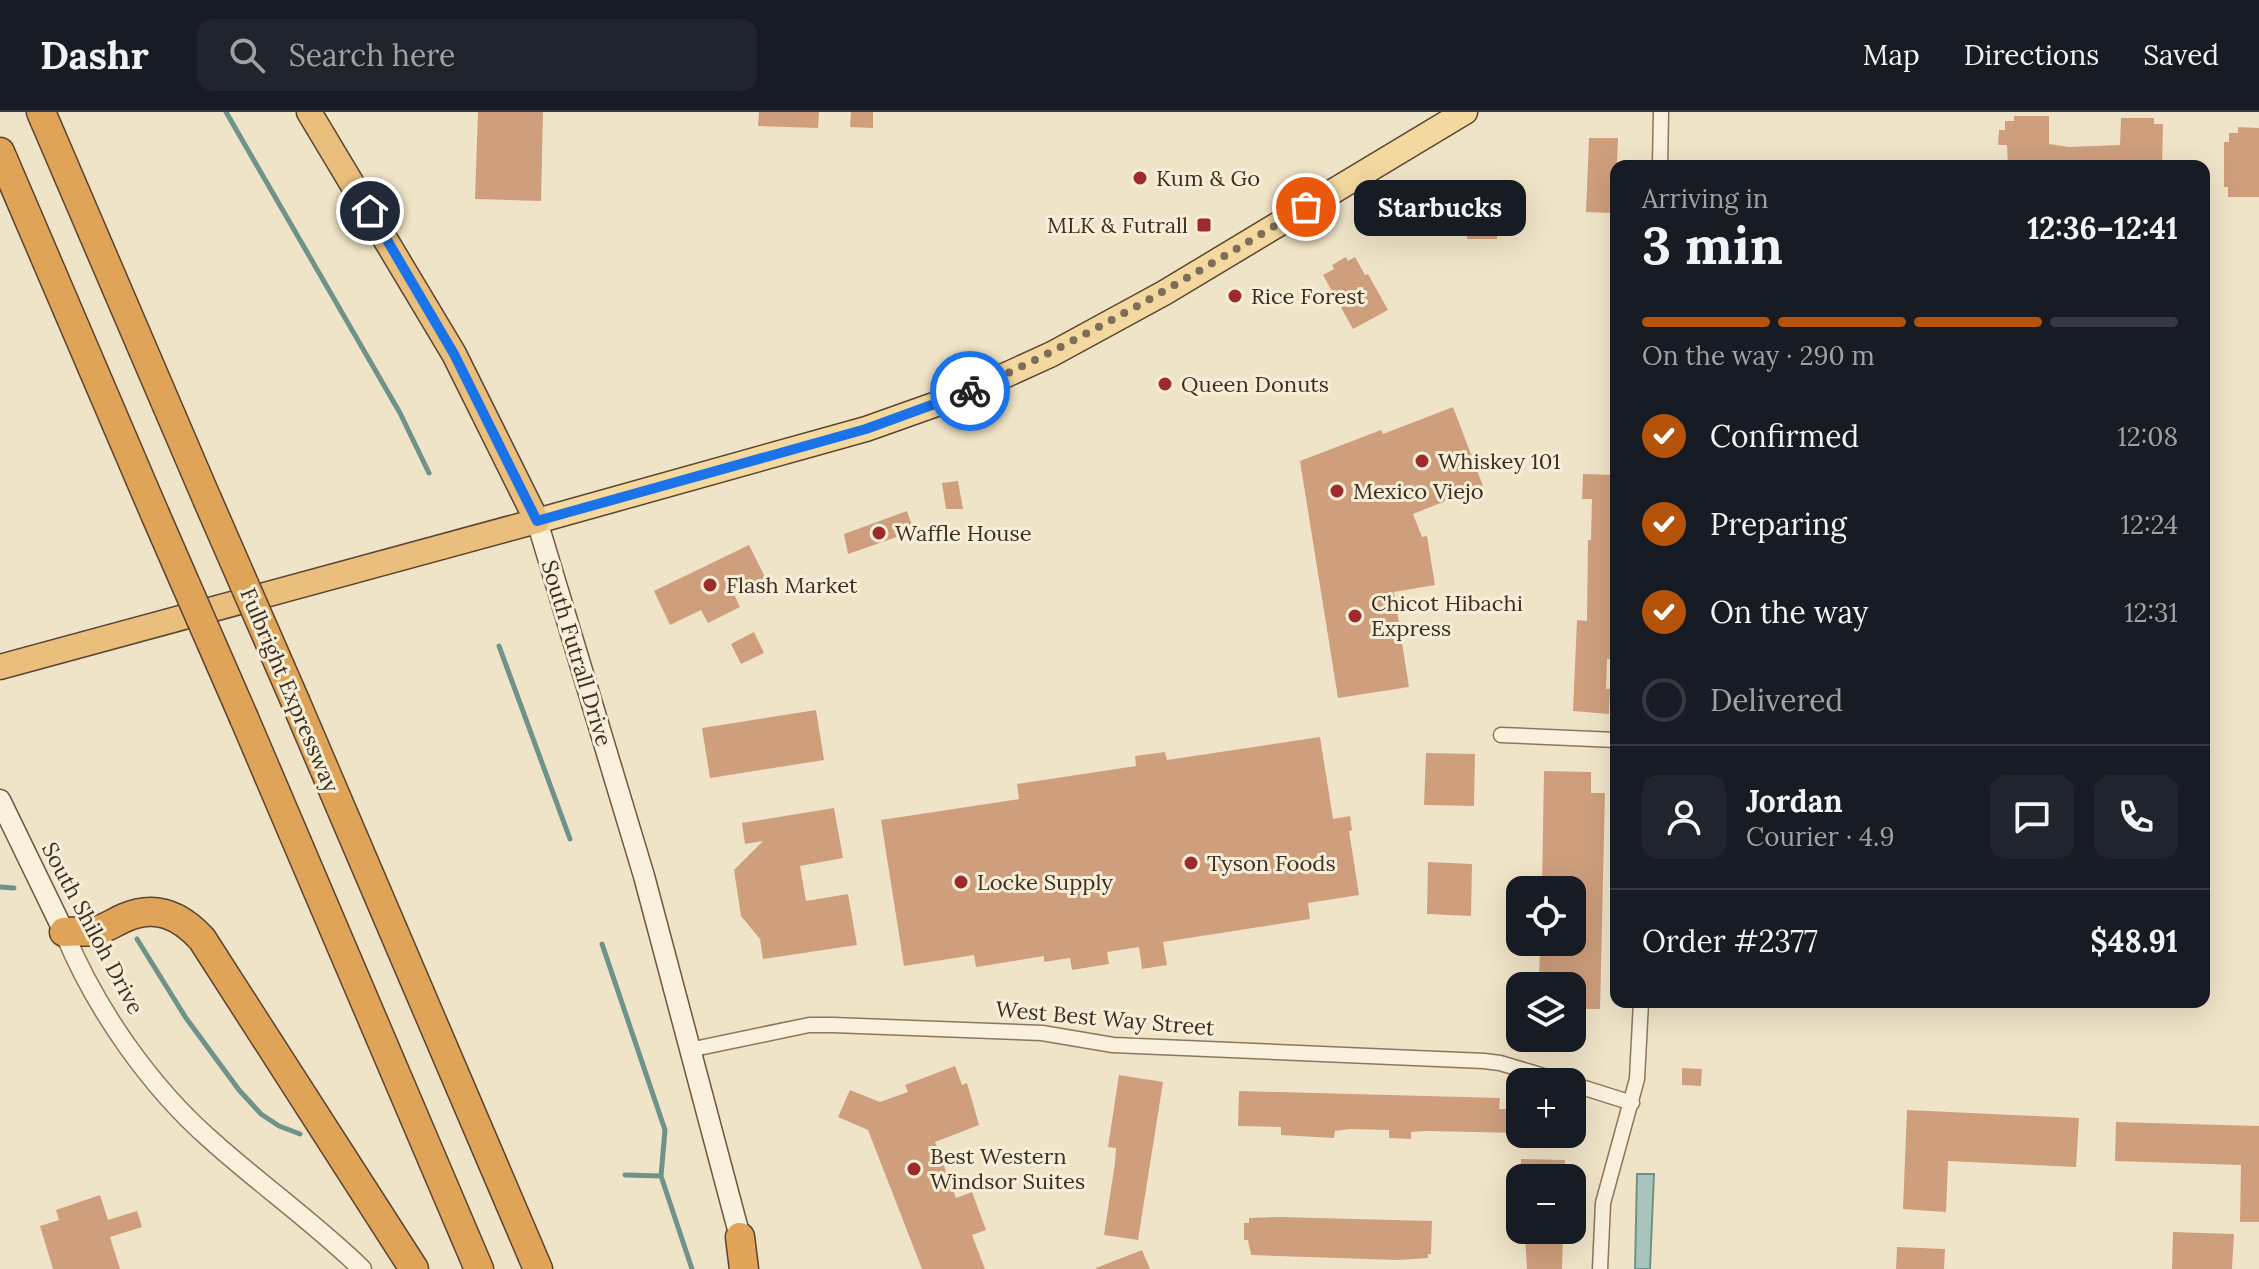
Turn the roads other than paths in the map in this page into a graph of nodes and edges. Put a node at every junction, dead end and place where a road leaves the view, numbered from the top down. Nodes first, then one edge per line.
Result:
1 (41, 112) edge
2 (309, 112) edge
3 (1465, 112) edge
4 (1661, 112) edge
5 (0, 152) edge
6 (1660, 160) edge
7 (537, 521) junction
8 (0, 667) edge
9 (1501, 735) dead end
10 (1610, 740) edge
11 (0, 800) edge
12 (64, 932) junction
13 (1641, 1008) edge
14 (689, 1050) junction
15 (1518, 1068) edge
16 (1586, 1088) edge
17 (1632, 1103) junction
18 (740, 1237) joint
19 (362, 1269) edge
20 (414, 1269) edge
21 (479, 1269) edge
22 (538, 1269) edge
23 (744, 1269) edge
24 (1600, 1269) edge

1 - 22 highway, Fulbright Expressway, bridge
2 - 7 highway, South Futrall Drive
3 - 7 main road
4 - 6 street
5 - 21 highway, bridge
7 - 8 highway
7 - 14 main road, South Futrall Drive
9 - 10 street
11 - 12 main road, South Shiloh Drive
12 - 19 street, South Shiloh Drive
12 - 20 highway
13 - 17 street
14 - 15 street, West Best Way Street
14 - 18 main road, South Futrall Drive
16 - 17 street
17 - 24 street
18 - 23 highway

